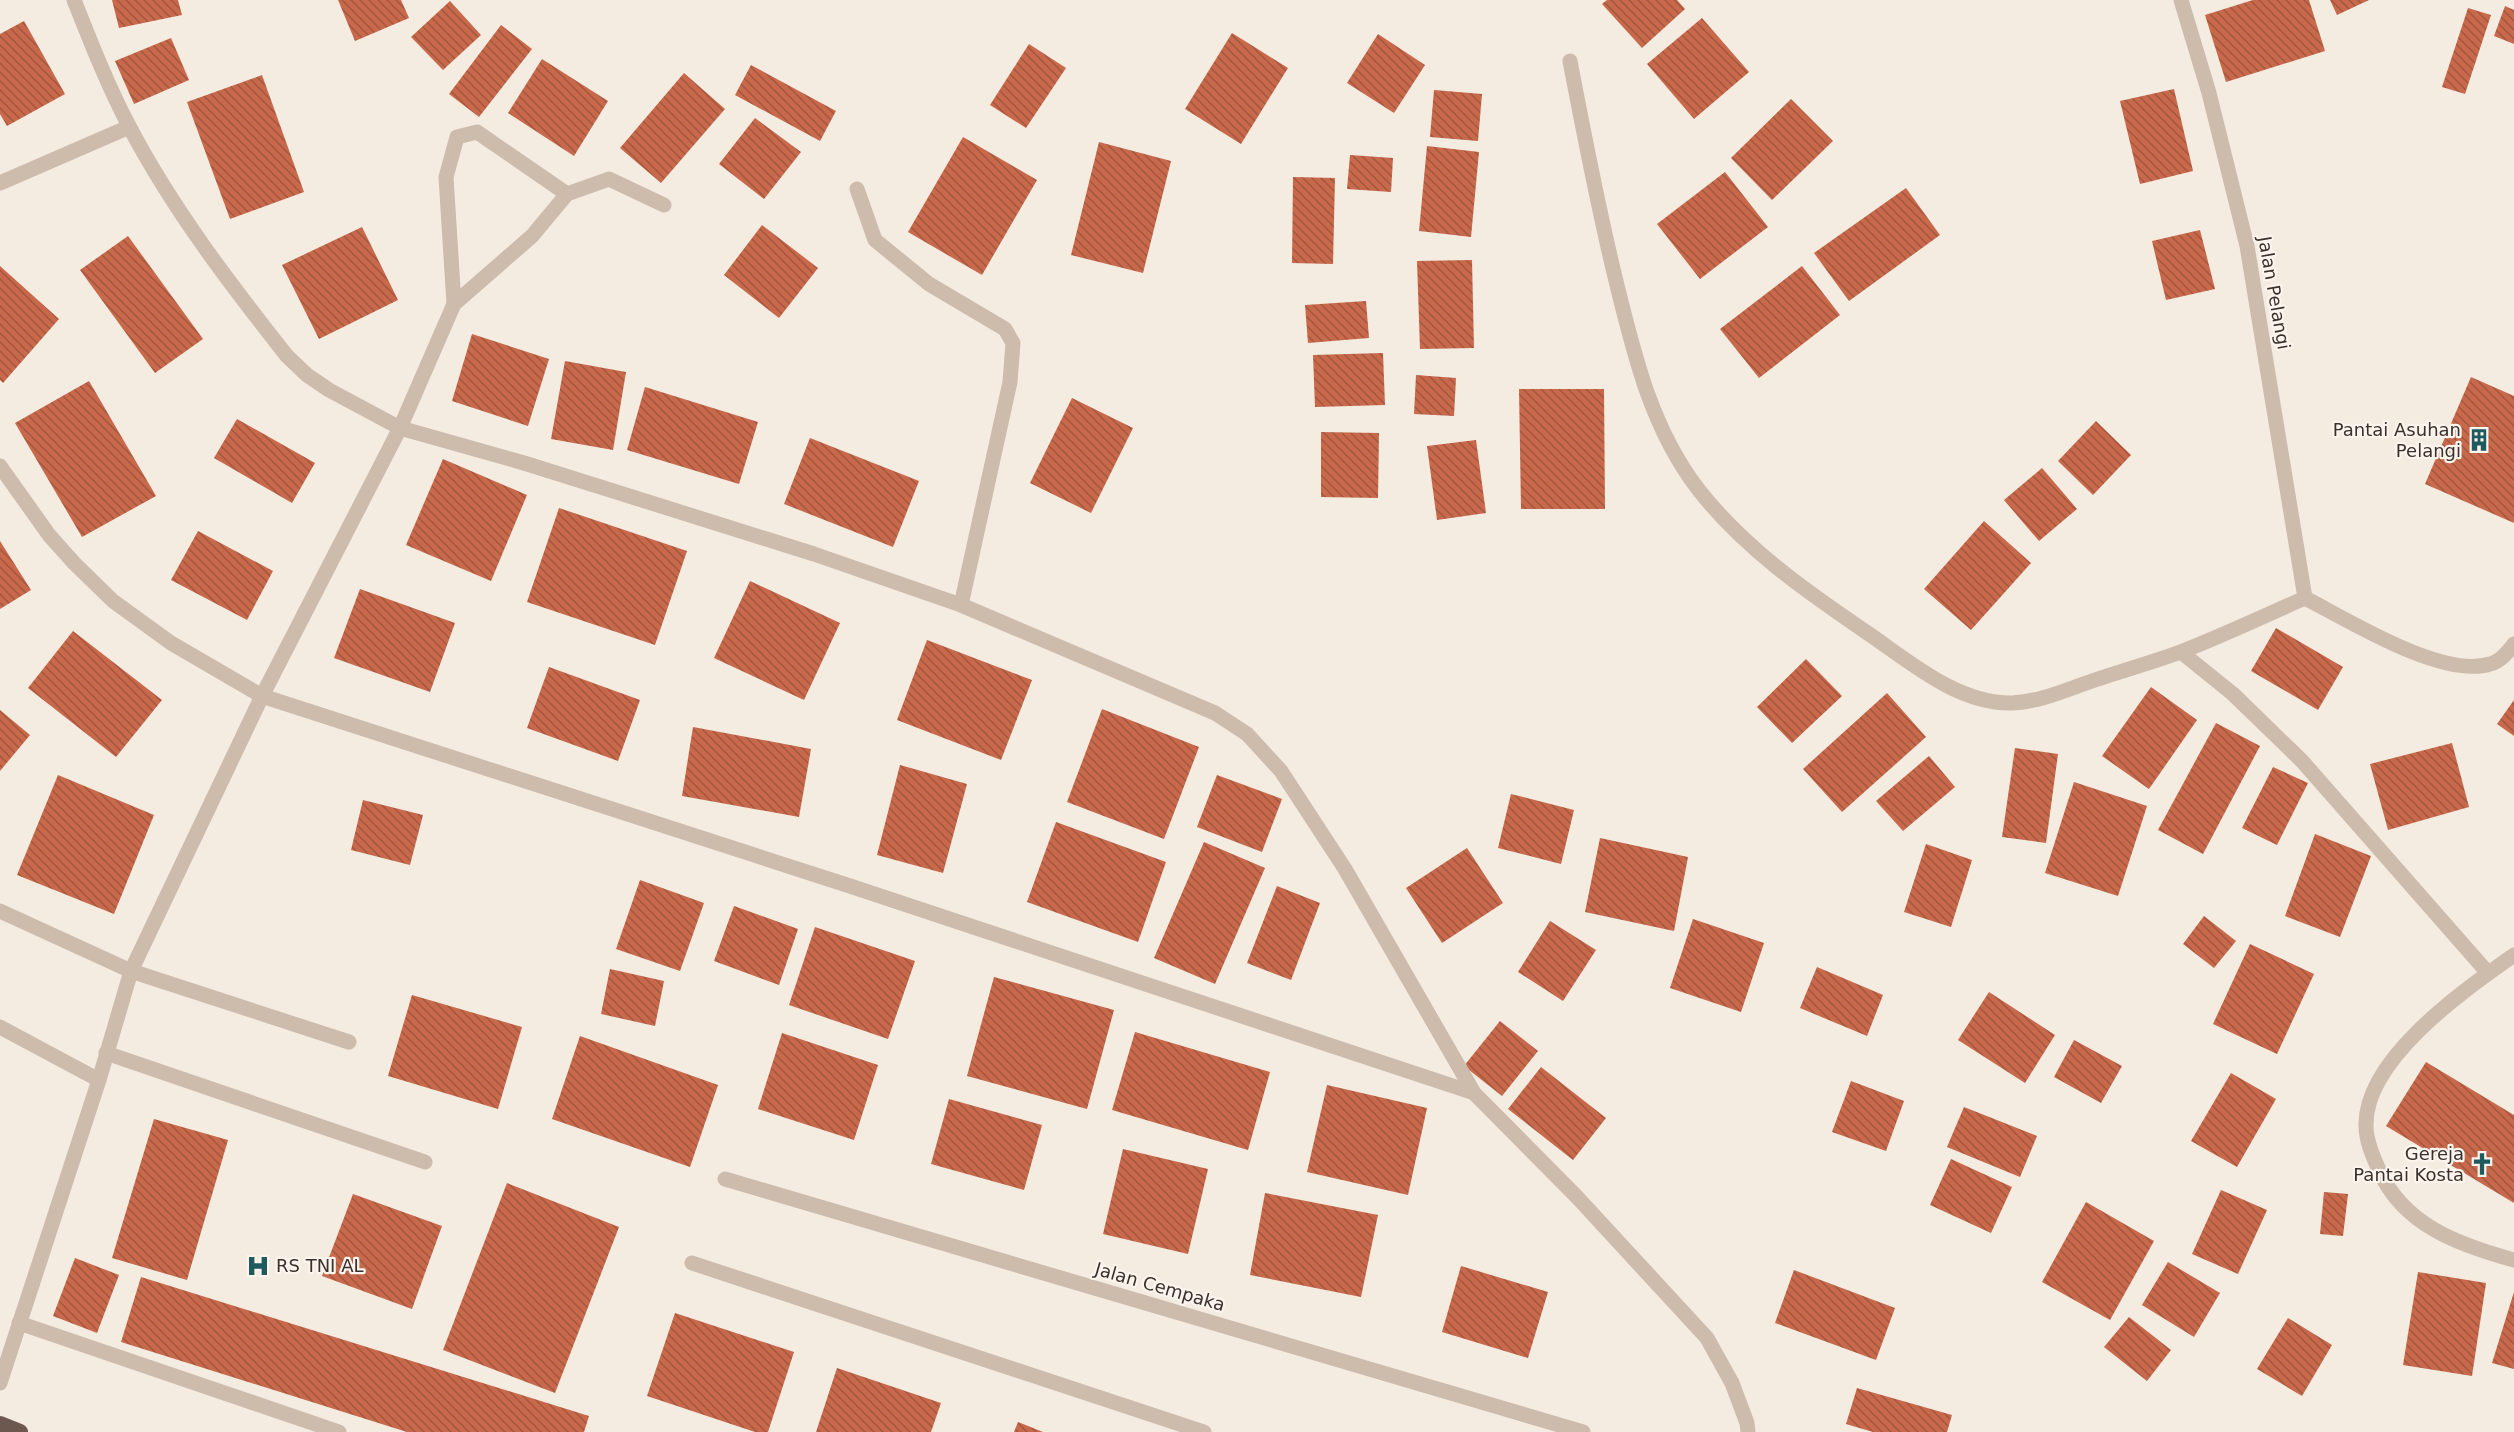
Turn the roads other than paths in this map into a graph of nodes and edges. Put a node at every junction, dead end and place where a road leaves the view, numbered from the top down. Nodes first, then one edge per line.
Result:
1 (74, 0) edge
2 (2181, 0) edge
3 (1570, 61) dead end
4 (129, 126) junction
5 (0, 183) edge
6 (857, 189) dead end
7 (567, 194) junction
8 (664, 205) dead end
9 (454, 304) junction
10 (400, 428) junction
11 (0, 466) edge
12 (2304, 598) junction
13 (961, 605) junction
14 (2514, 644) edge
15 (2181, 652) junction
16 (262, 696) junction
17 (0, 911) edge
18 (2514, 955) edge
19 (131, 971) junction
20 (2488, 973) junction
21 (0, 1027) edge
22 (349, 1042) dead end
23 (106, 1053) junction
24 (99, 1080) junction
25 (1474, 1093) junction
26 (425, 1162) dead end
27 (725, 1179) dead end
28 (2514, 1260) edge
29 (692, 1263) dead end
30 (20, 1323) junction
31 (0, 1383) edge
32 (0, 1424) edge
33 (20, 1432) edge
34 (339, 1432) edge
35 (1204, 1432) edge
36 (1583, 1432) edge
37 (1748, 1432) edge

1 - 4 street
2 - 12 street, Jalan Pelangi
3 - 15 street
4 - 5 street
4 - 10 street
6 - 13 street
7 - 8 street
7 - 9 street
7 - 9 street
9 - 10 street
10 - 13 street
10 - 16 street
11 - 16 street
12 - 14 street
12 - 15 street
13 - 25 street
15 - 20 street
16 - 19 street
16 - 25 street
17 - 19 street
18 - 20 street
19 - 22 street
19 - 23 street
20 - 28 street
21 - 24 street
23 - 24 street
23 - 26 street
24 - 30 street
25 - 37 street
27 - 36 street, Jalan Cempaka
29 - 35 street
30 - 31 street
30 - 34 street
32 - 33 highway

